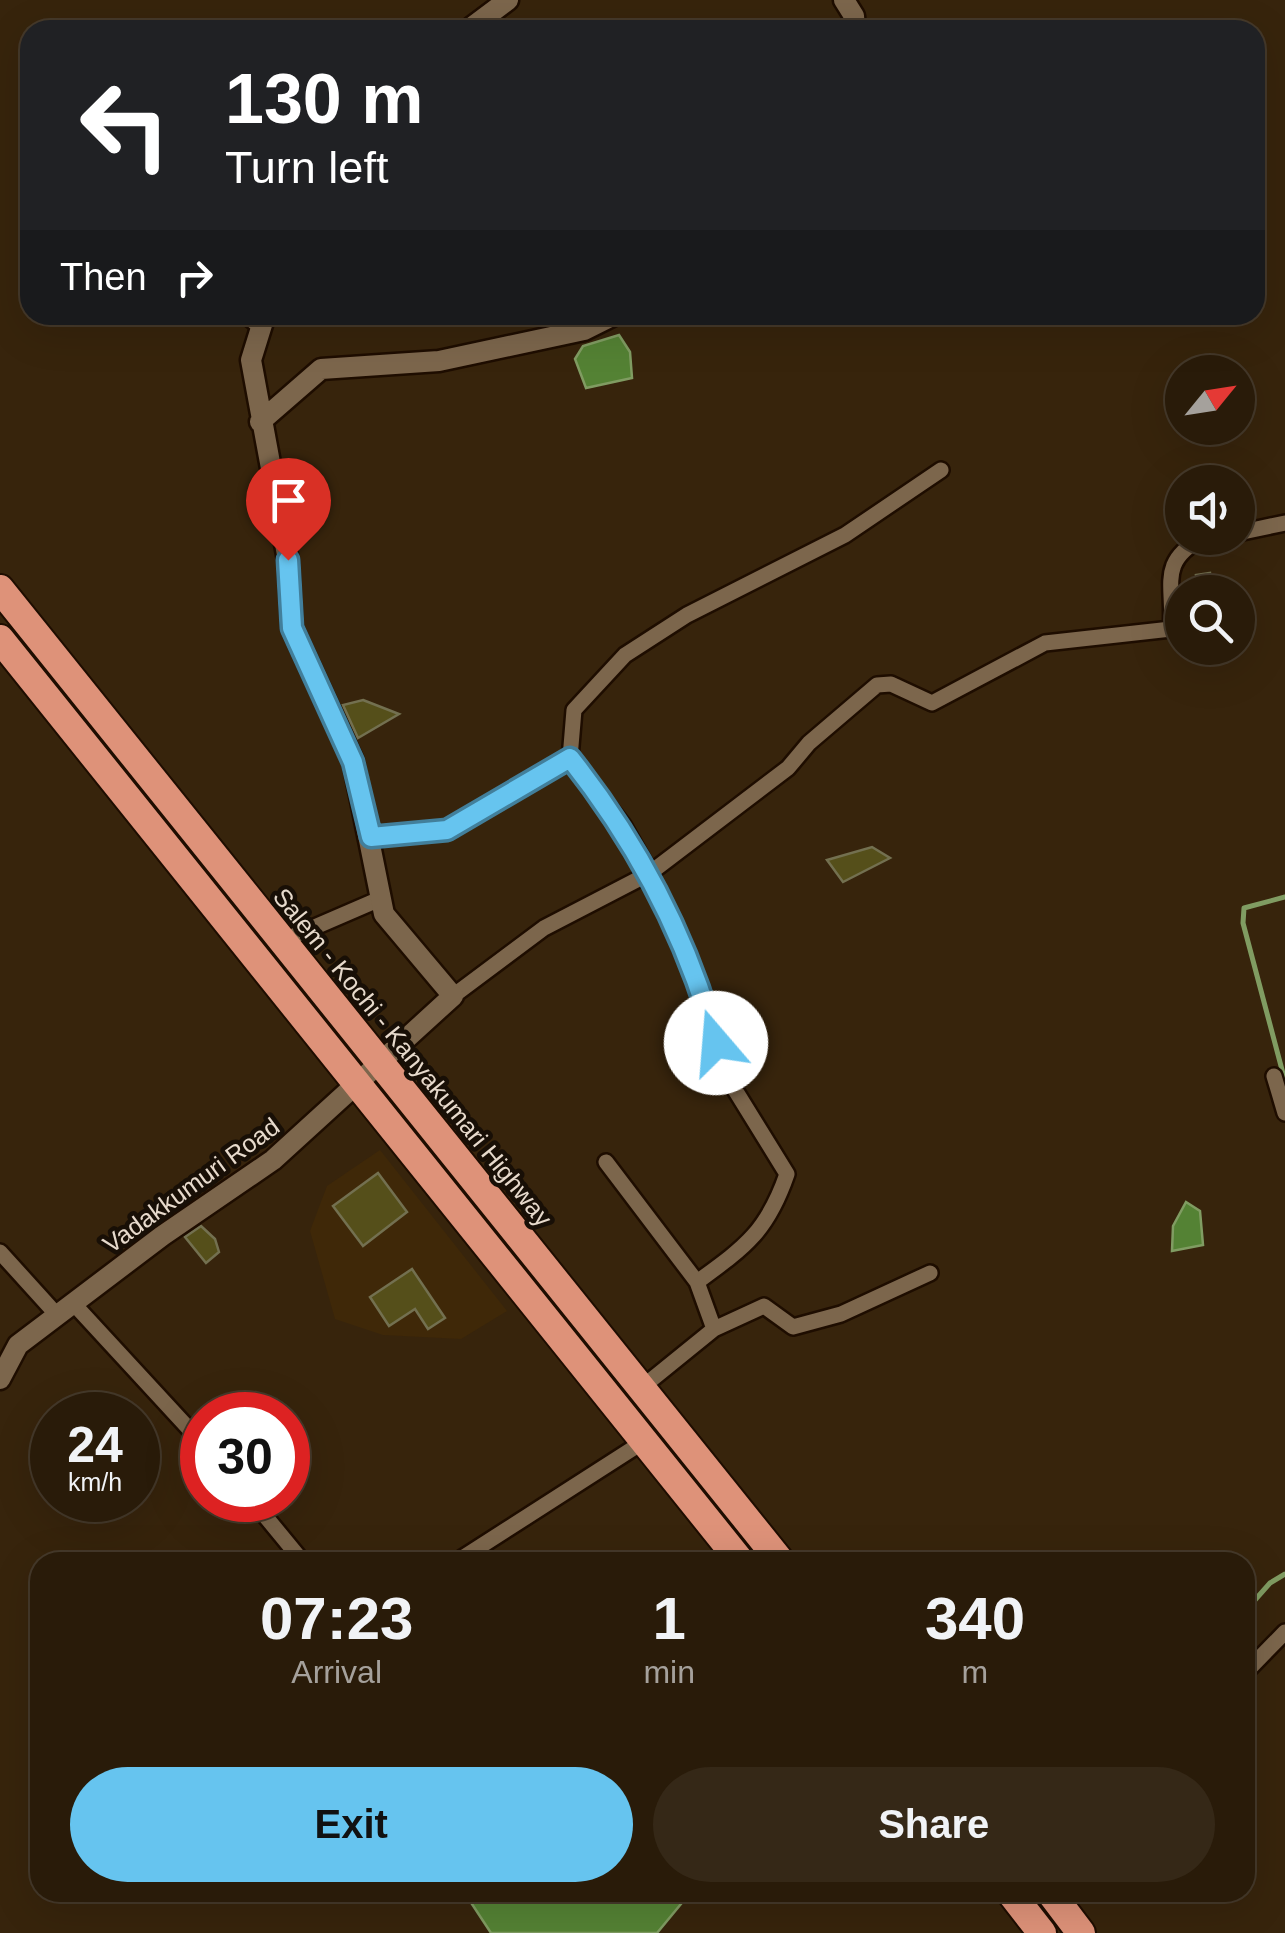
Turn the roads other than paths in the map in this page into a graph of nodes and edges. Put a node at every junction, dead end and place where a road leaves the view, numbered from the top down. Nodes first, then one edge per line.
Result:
1 (508, 0) edge
2 (481, 20) edge
3 (256, 325) edge
4 (594, 325) edge
5 (260, 422) junction
6 (941, 470) dead end
7 (1285, 523) edge
8 (1255, 529) edge
9 (1178, 555) edge
10 (0, 588) edge
11 (0, 639) edge
12 (570, 758) junction
13 (371, 837) junction
14 (650, 873) junction
15 (382, 898) junction
16 (279, 942) junction
17 (453, 996) junction
18 (376, 1063) junction
19 (1274, 1076) dead end
20 (355, 1084) junction
21 (1285, 1113) edge
22 (606, 1162) dead end
23 (0, 1252) edge
24 (930, 1273) dead end
25 (698, 1282) junction
26 (65, 1309) junction
27 (714, 1329) junction
28 (0, 1379) edge
29 (640, 1389) junction
30 (180, 1421) edge
31 (643, 1442) junction
32 (270, 1522) edge
33 (295, 1552) edge
34 (472, 1552) edge
35 (733, 1552) edge
36 (773, 1552) edge
37 (1285, 1632) edge
38 (1255, 1663) edge
39 (1018, 1902) edge
40 (1058, 1902) edge
41 (1042, 1933) edge
42 (1082, 1933) edge

1 - 2 street
3 - 5 street
4 - 5 street
5 - 13 street
6 - 12 street
7 - 8 street
9 - 14 street
10 - 16 highway, Salem - Kochi - Kanyakumari Highway
11 - 20 highway
12 - 13 street
12 - 14 street
13 - 15 street
14 - 17 street
14 - 25 street
15 - 16 street
15 - 17 street
16 - 18 highway, Salem - Kochi - Kanyakumari Highway
17 - 18 street, Vadakkumuri Road
18 - 20 street, Vadakkumuri Road
18 - 29 highway, Salem - Kochi - Kanyakumari Highway
19 - 21 street
20 - 26 street, Vadakkumuri Road
20 - 31 highway
22 - 25 street
23 - 26 street
24 - 27 street
25 - 27 street
26 - 28 street, Vadakkumuri Road
26 - 30 street
27 - 29 street
29 - 36 highway, Salem - Kochi - Kanyakumari Highway
31 - 34 street
31 - 35 highway
32 - 33 street
37 - 38 street
39 - 41 highway
40 - 42 highway

